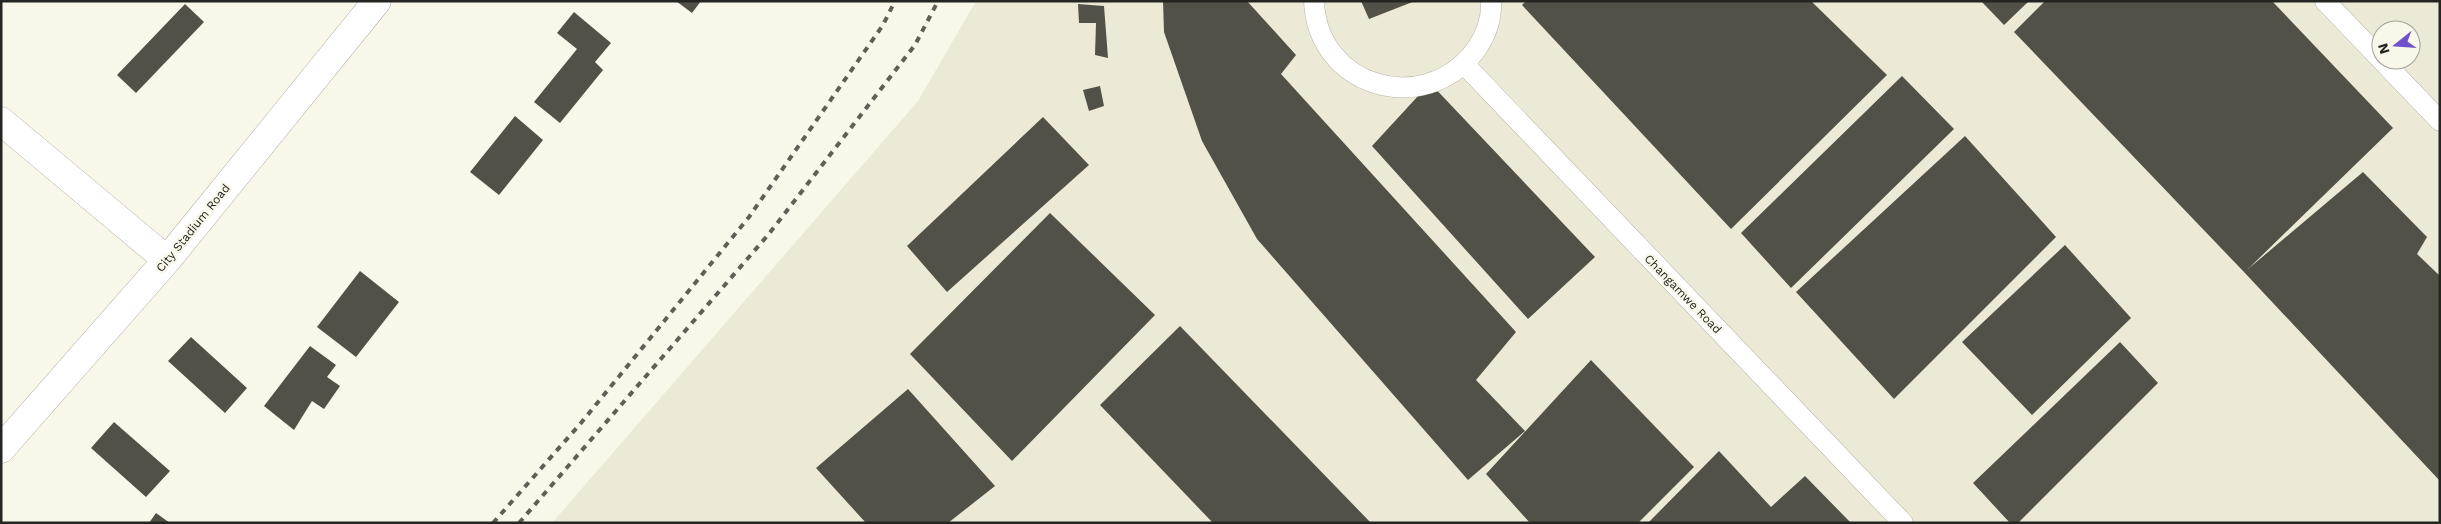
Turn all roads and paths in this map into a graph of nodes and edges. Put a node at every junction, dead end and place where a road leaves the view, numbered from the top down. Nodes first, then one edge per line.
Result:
1 (377, 1) edge
2 (1314, 1) edge
3 (1492, 1) edge
4 (2325, 1) edge
5 (1464, 64) junction
6 (1, 121) edge
7 (2440, 121) edge
8 (167, 260) junction
9 (1, 448) edge
10 (1903, 523) edge

1 - 8 street, City Stadium Road
2 - 5 lane
3 - 5 lane
4 - 7 lane
5 - 10 lane, Changamwe Road
6 - 8 street
8 - 9 street, City Stadium Road

